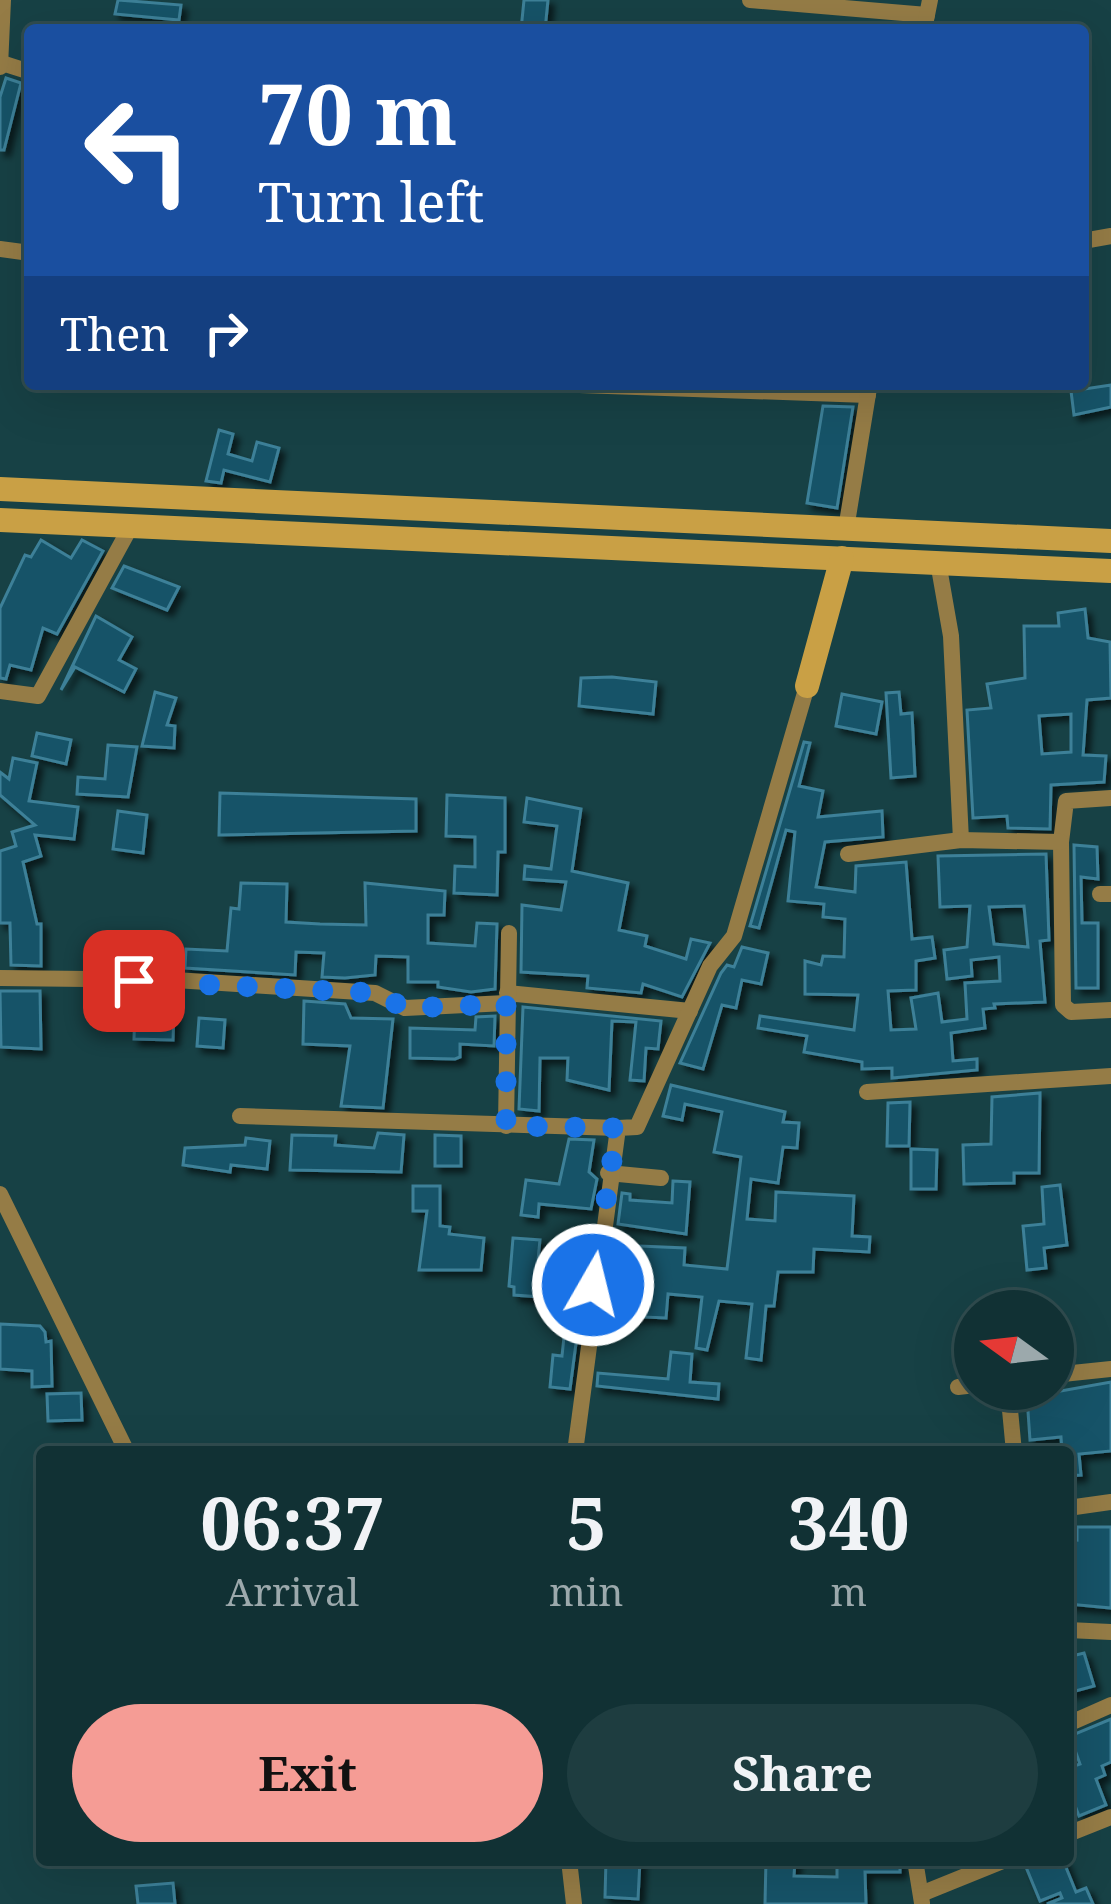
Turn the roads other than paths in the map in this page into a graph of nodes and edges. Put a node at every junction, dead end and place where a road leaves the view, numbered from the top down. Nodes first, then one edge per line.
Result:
1 (3, 0) edge
2 (750, 0) edge
3 (927, 15) edge
4 (1, 65) edge
5 (869, 390) edge
6 (0, 489) edge
7 (269, 502) junction
8 (0, 520) edge
9 (131, 526) junction
10 (846, 529) junction
11 (268, 532) junction
12 (1111, 541) edge
13 (842, 558) junction
14 (938, 562) junction
15 (1111, 571) edge
16 (807, 686) joint
17 (0, 691) edge
18 (1111, 798) edge
19 (961, 840) junction
20 (1061, 842) junction
21 (848, 854) dead end
22 (509, 933) dead end
23 (0, 978) edge
24 (506, 998) junction
25 (1111, 1010) edge
26 (690, 1011) junction
27 (1111, 1076) edge
28 (867, 1092) dead end
29 (241, 1117) dead end
30 (506, 1126) junction
31 (617, 1128) junction
32 (608, 1173) junction
33 (661, 1178) dead end
34 (0, 1195) edge
35 (1111, 1369) edge
36 (1074, 1373) edge
37 (1010, 1410) edge
38 (124, 1446) edge
39 (576, 1446) edge
40 (1013, 1446) edge
41 (1111, 1502) edge
42 (1074, 1507) edge
43 (1074, 1630) edge
44 (1111, 1632) edge
45 (1111, 1705) edge
46 (1074, 1721) edge
47 (1111, 1817) edge
48 (1074, 1832) edge
49 (570, 1866) edge
50 (916, 1866) edge
51 (992, 1866) edge
52 (922, 1899) edge
53 (574, 1904) edge

1 - 4 street
2 - 3 street
5 - 10 street
6 - 7 street
7 - 10 street
7 - 11 street
8 - 9 street
9 - 11 street
9 - 17 street
10 - 12 street
11 - 13 street
13 - 14 street
13 - 16 street
14 - 15 street
14 - 19 street
16 - 26 street
18 - 20 street
19 - 20 street
19 - 21 street
20 - 25 street
22 - 24 street
23 - 24 street
24 - 26 street
24 - 30 street
26 - 31 street
27 - 28 street
29 - 30 street
30 - 31 street
31 - 32 street
32 - 33 street
32 - 39 street
34 - 38 street
35 - 36 street
37 - 40 street
41 - 42 street
43 - 44 street
45 - 46 street
47 - 48 street
49 - 53 street
50 - 52 street
51 - 52 street

